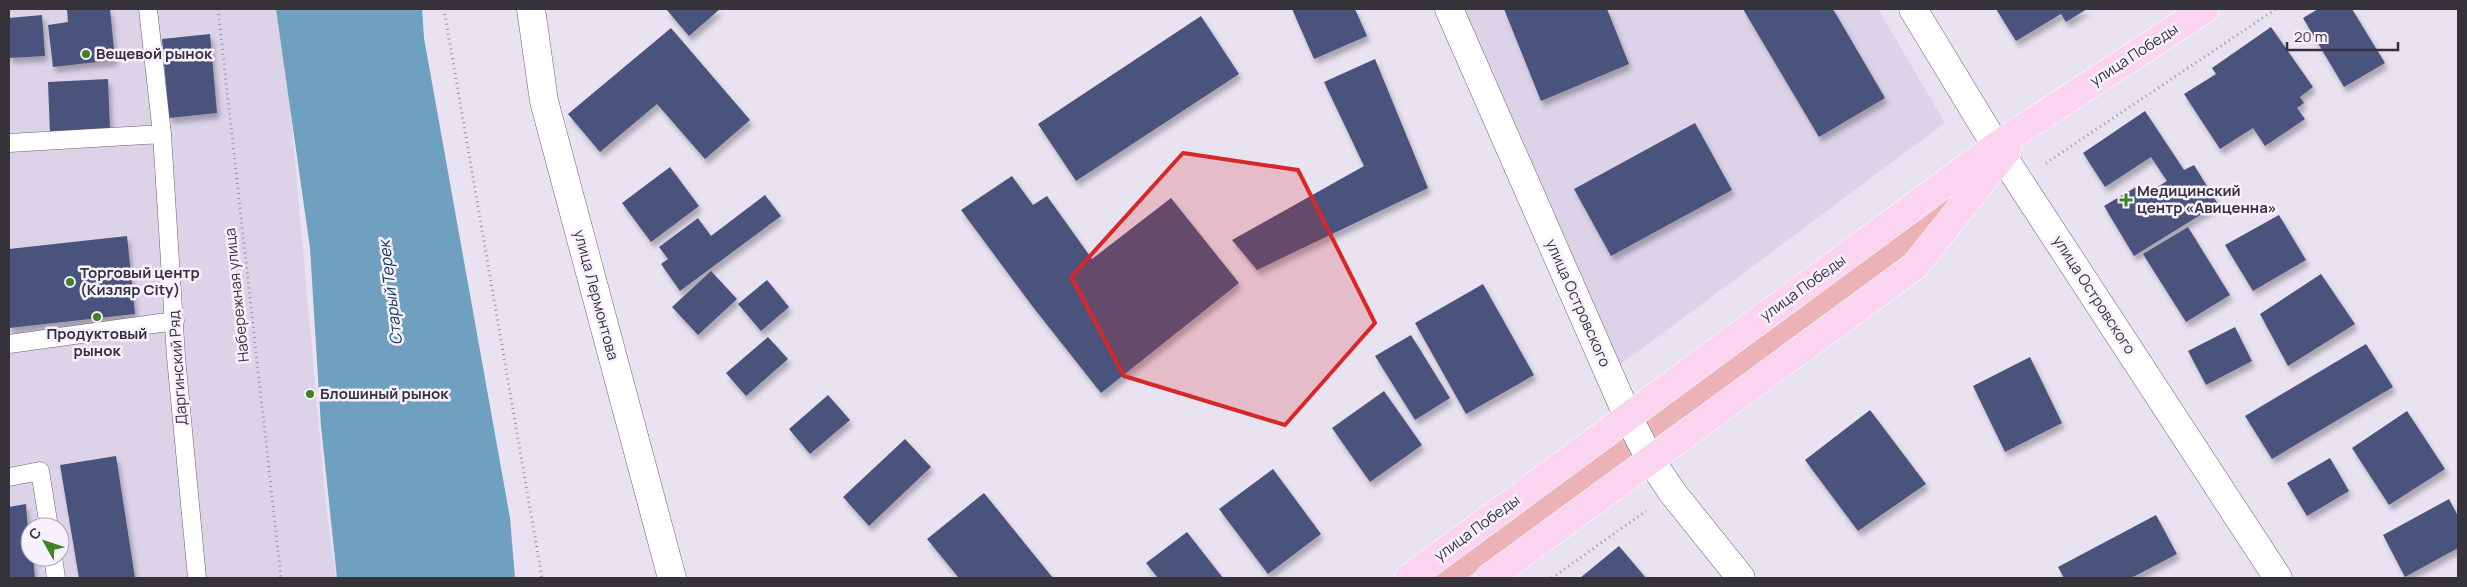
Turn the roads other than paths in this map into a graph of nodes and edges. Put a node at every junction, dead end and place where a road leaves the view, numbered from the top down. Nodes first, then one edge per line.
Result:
1 (148, 9) edge
2 (531, 9) edge
3 (1449, 9) edge
4 (1913, 9) edge
5 (2205, 9) edge
6 (2220, 9) edge
7 (162, 134) junction
8 (9, 143) edge
9 (1999, 150) junction
10 (175, 321) junction
11 (9, 344) edge
12 (1628, 417) junction
13 (1650, 459) junction
14 (9, 477) edge
15 (47, 517) edge
16 (197, 578) edge
17 (672, 578) edge
18 (1409, 578) edge
19 (1489, 578) edge
20 (1741, 578) edge
21 (2278, 578) edge

1 - 7 lane, Даргинский Ряд
2 - 17 street, улица Лермонтова
3 - 12 street, улица Островского
4 - 9 street, улица Островского
5 - 9 main road, улица Победы
6 - 9 main road, улица Победы
7 - 8 lane
7 - 10 lane, Даргинский Ряд
9 - 12 main road, улица Победы
9 - 13 main road, улица Победы
9 - 21 street, улица Островского
10 - 11 lane
10 - 16 lane, Даргинский Ряд
12 - 13 street, улица Островского
12 - 18 main road, улица Победы
13 - 19 main road, улица Победы
13 - 20 street, улица Островского
14 - 15 lane

